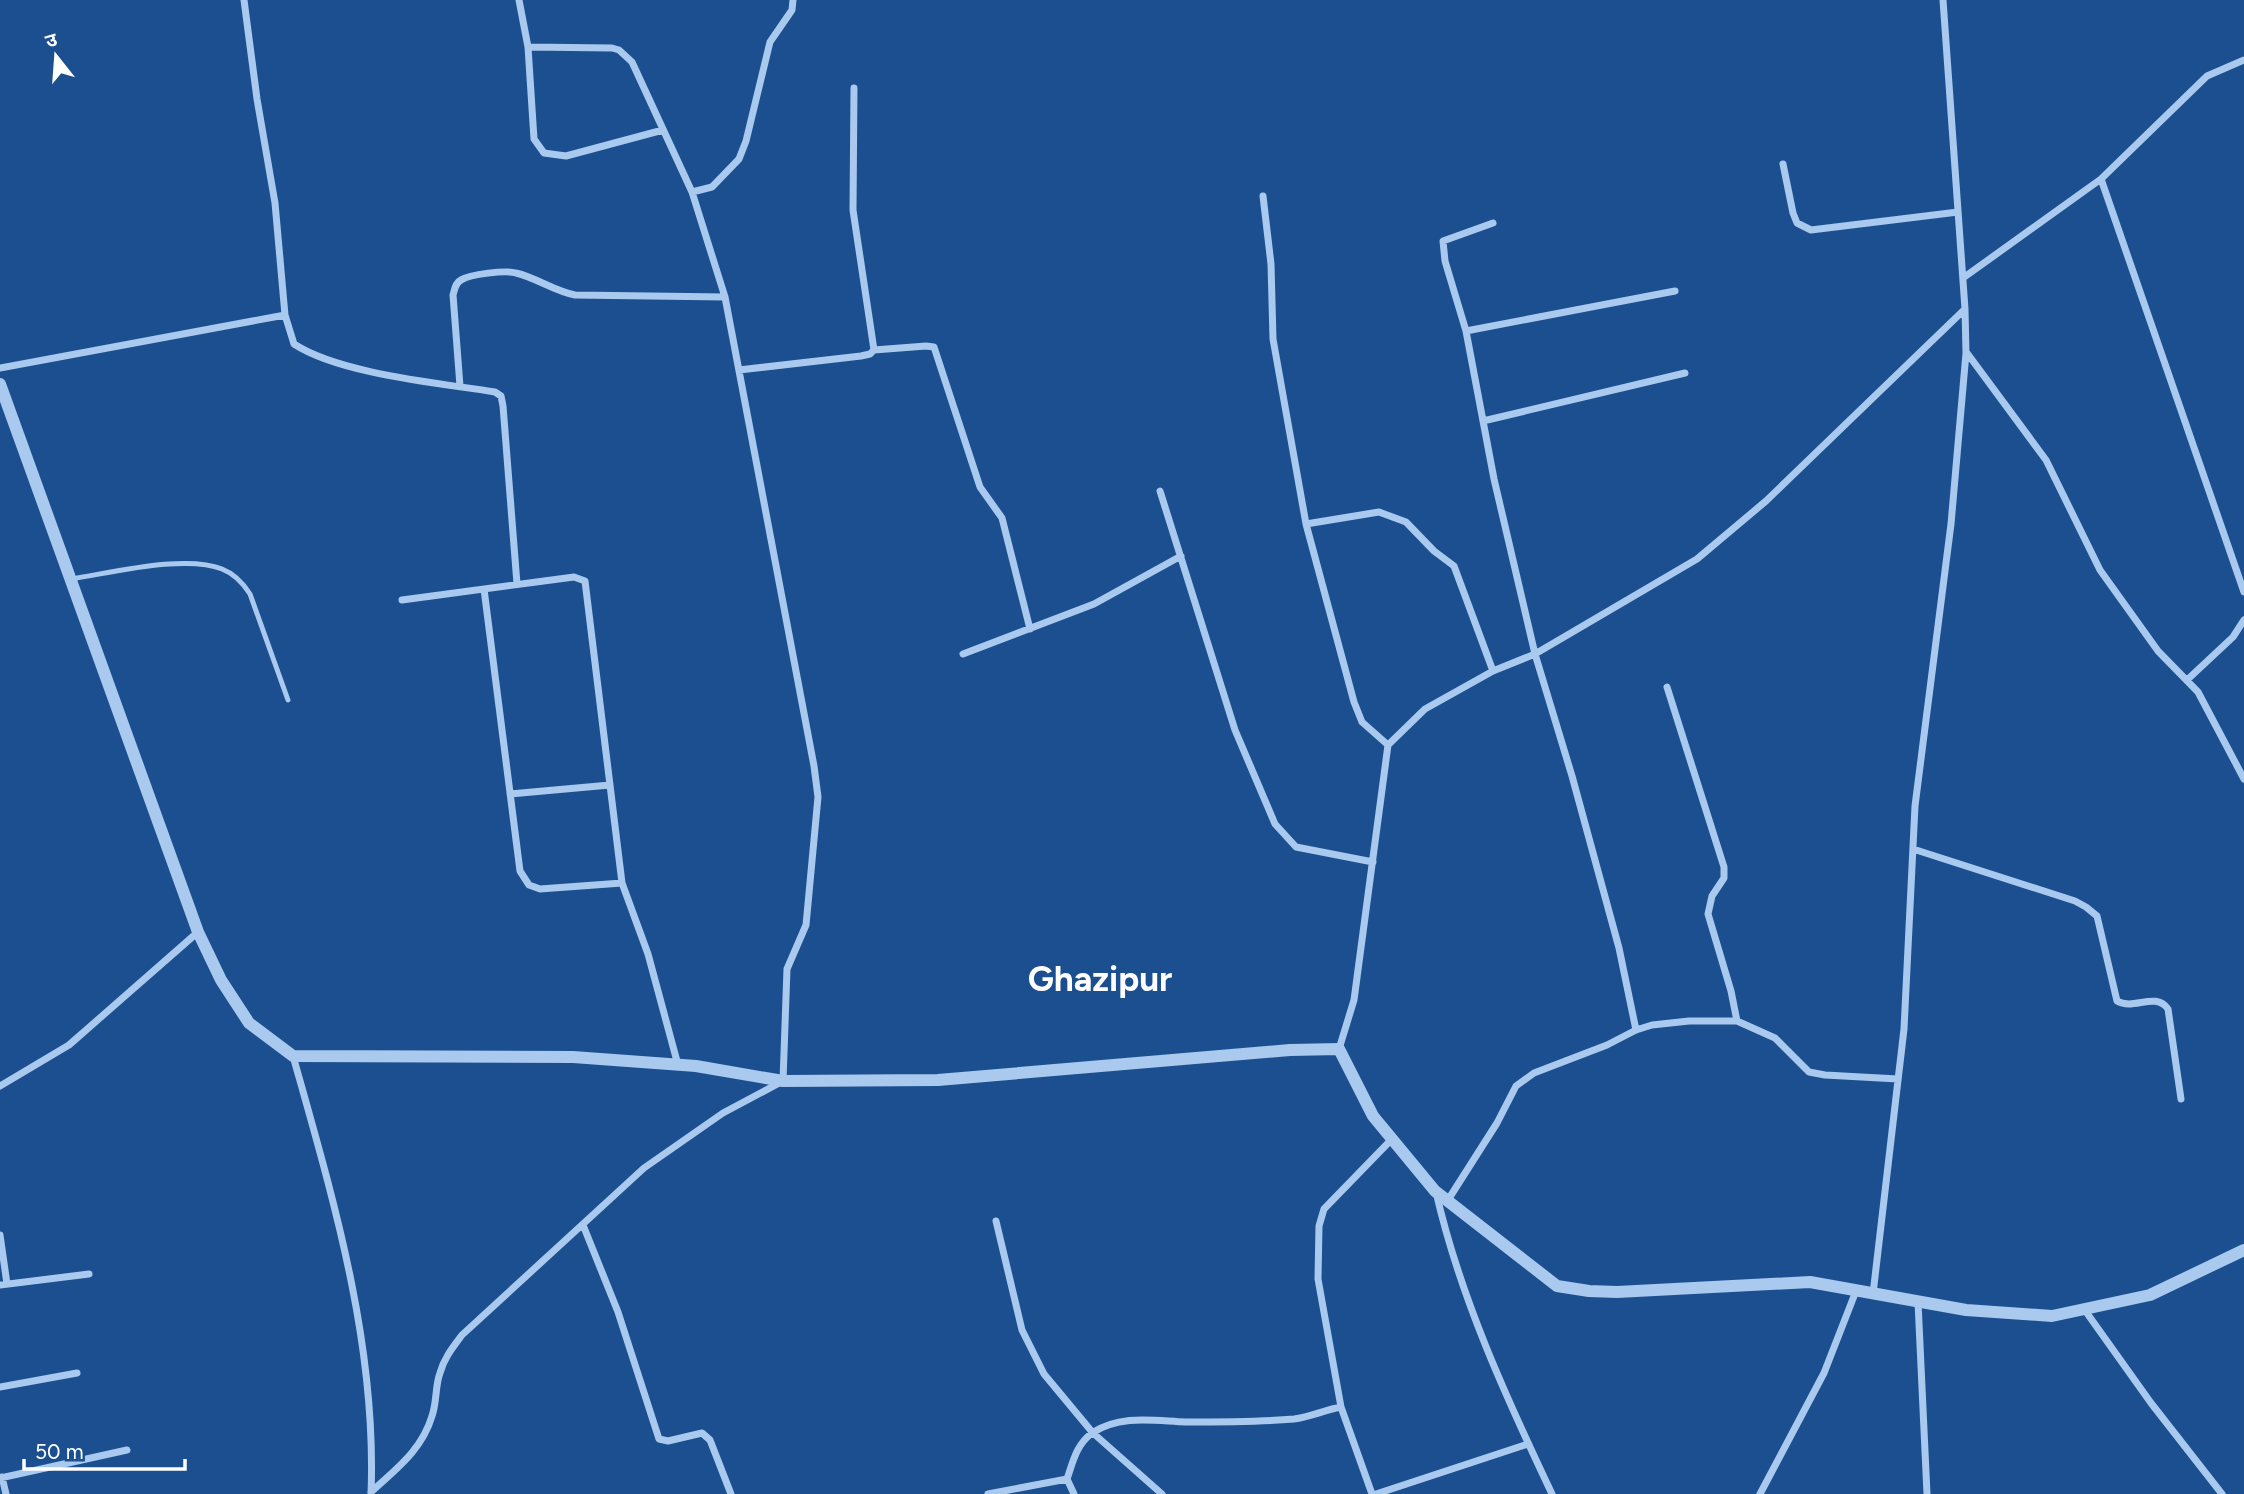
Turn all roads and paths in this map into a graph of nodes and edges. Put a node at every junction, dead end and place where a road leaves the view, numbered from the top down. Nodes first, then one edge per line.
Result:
1 (244, 0) edge
2 (519, 0) edge
3 (793, 0) edge
4 (1943, 0) edge
5 (528, 47) junction
6 (2244, 60) edge
7 (854, 88) dead end
8 (663, 130) junction
9 (1783, 164) dead end
10 (2101, 179) junction
11 (692, 192) junction
12 (1263, 196) dead end
13 (1958, 212) junction
14 (1493, 223) dead end
15 (1963, 278) junction
16 (1675, 291) dead end
17 (725, 297) junction
18 (1965, 309) junction
19 (285, 315) junction
20 (1466, 331) junction
21 (874, 350) junction
22 (1966, 353) junction
23 (0, 368) edge
24 (739, 370) junction
25 (1685, 373) dead end
26 (0, 384) edge
27 (460, 386) junction
28 (1483, 421) junction
29 (1160, 491) dead end
30 (1306, 524) junction
31 (1181, 556) junction
32 (71, 579) junction
33 (517, 584) junction
34 (484, 589) junction
35 (2244, 592) edge
36 (402, 600) dead end
37 (2244, 620) edge
38 (1030, 629) junction
39 (963, 654) dead end
40 (1535, 654) junction
41 (1493, 671) junction
42 (2187, 680) junction
43 (1667, 687) dead end
44 (288, 699) dead end
45 (1388, 745) junction
46 (2244, 779) edge
47 (610, 785) junction
48 (510, 793) junction
49 (1913, 849) junction
50 (1373, 862) junction
51 (622, 883) junction
52 (198, 932) junction
53 (1737, 1021) junction
54 (1636, 1030) junction
55 (1339, 1049) junction
56 (293, 1056) junction
57 (678, 1065) junction
58 (1898, 1079) junction
59 (783, 1081) junction
60 (0, 1086) edge
61 (2181, 1099) dead end
62 (1391, 1140) junction
63 (1436, 1191) junction
64 (1448, 1200) junction
65 (996, 1222) dead end
66 (583, 1225) junction
67 (0, 1235) edge
68 (2244, 1250) edge
69 (89, 1274) dead end
70 (4, 1285) edge
71 (1856, 1290) junction
72 (1872, 1294) junction
73 (1918, 1302) junction
74 (2084, 1309) junction
75 (77, 1373) dead end
76 (0, 1387) edge
77 (1341, 1408) junction
78 (1093, 1433) junction
79 (1528, 1444) junction
80 (127, 1450) dead end
81 (1, 1478) edge
82 (1067, 1479) junction
83 (371, 1493) edge
84 (6, 1494) edge
85 (731, 1494) edge
86 (988, 1494) edge
87 (1074, 1494) edge
88 (1162, 1494) edge
89 (1374, 1494) edge
90 (1552, 1494) edge
91 (1760, 1494) edge
92 (1927, 1494) edge
93 (2222, 1494) edge

1 - 19 street
2 - 5 street
3 - 11 street
4 - 13 street
5 - 8 street
5 - 8 street
6 - 10 street
7 - 21 street
8 - 11 street
9 - 13 street
10 - 15 street
10 - 35 street
11 - 17 street
12 - 30 street
13 - 15 street
14 - 20 street
15 - 18 street
16 - 20 street
17 - 24 street
17 - 27 street
18 - 22 street
18 - 40 street
19 - 23 street
19 - 27 street
20 - 28 street
21 - 24 street
21 - 38 street
22 - 42 street
22 - 49 street
24 - 59 street
25 - 28 street
26 - 32 street
27 - 33 street
28 - 40 street
29 - 31 street
30 - 41 street
30 - 45 street
31 - 38 street
31 - 50 street
32 - 44 lane
32 - 52 street
33 - 34 street
33 - 47 street
34 - 36 street
34 - 48 street
37 - 42 street
38 - 39 street
40 - 41 street
40 - 54 street
41 - 45 street
42 - 46 street
43 - 53 street
45 - 50 street
47 - 48 street
47 - 51 street
48 - 51 street
49 - 58 street
49 - 61 street
50 - 55 street
51 - 57 street
52 - 56 street
52 - 60 street
53 - 54 street
53 - 58 street
54 - 64 street
55 - 59 street
55 - 62 street
56 - 57 street
56 - 83 street
57 - 59 street
58 - 72 street
59 - 66 street
62 - 63 street
62 - 77 street
63 - 64 street
63 - 79 street
64 - 71 street
65 - 78 street
66 - 83 street
66 - 85 street
67 - 70 street
68 - 74 street
69 - 70 street
71 - 72 street
71 - 91 street
72 - 73 street
73 - 74 street
73 - 92 street
74 - 93 street
75 - 76 street
77 - 78 street
77 - 89 street
78 - 82 street
78 - 88 street
79 - 89 street
79 - 90 street
80 - 81 street
81 - 84 street
82 - 86 street
82 - 87 street

